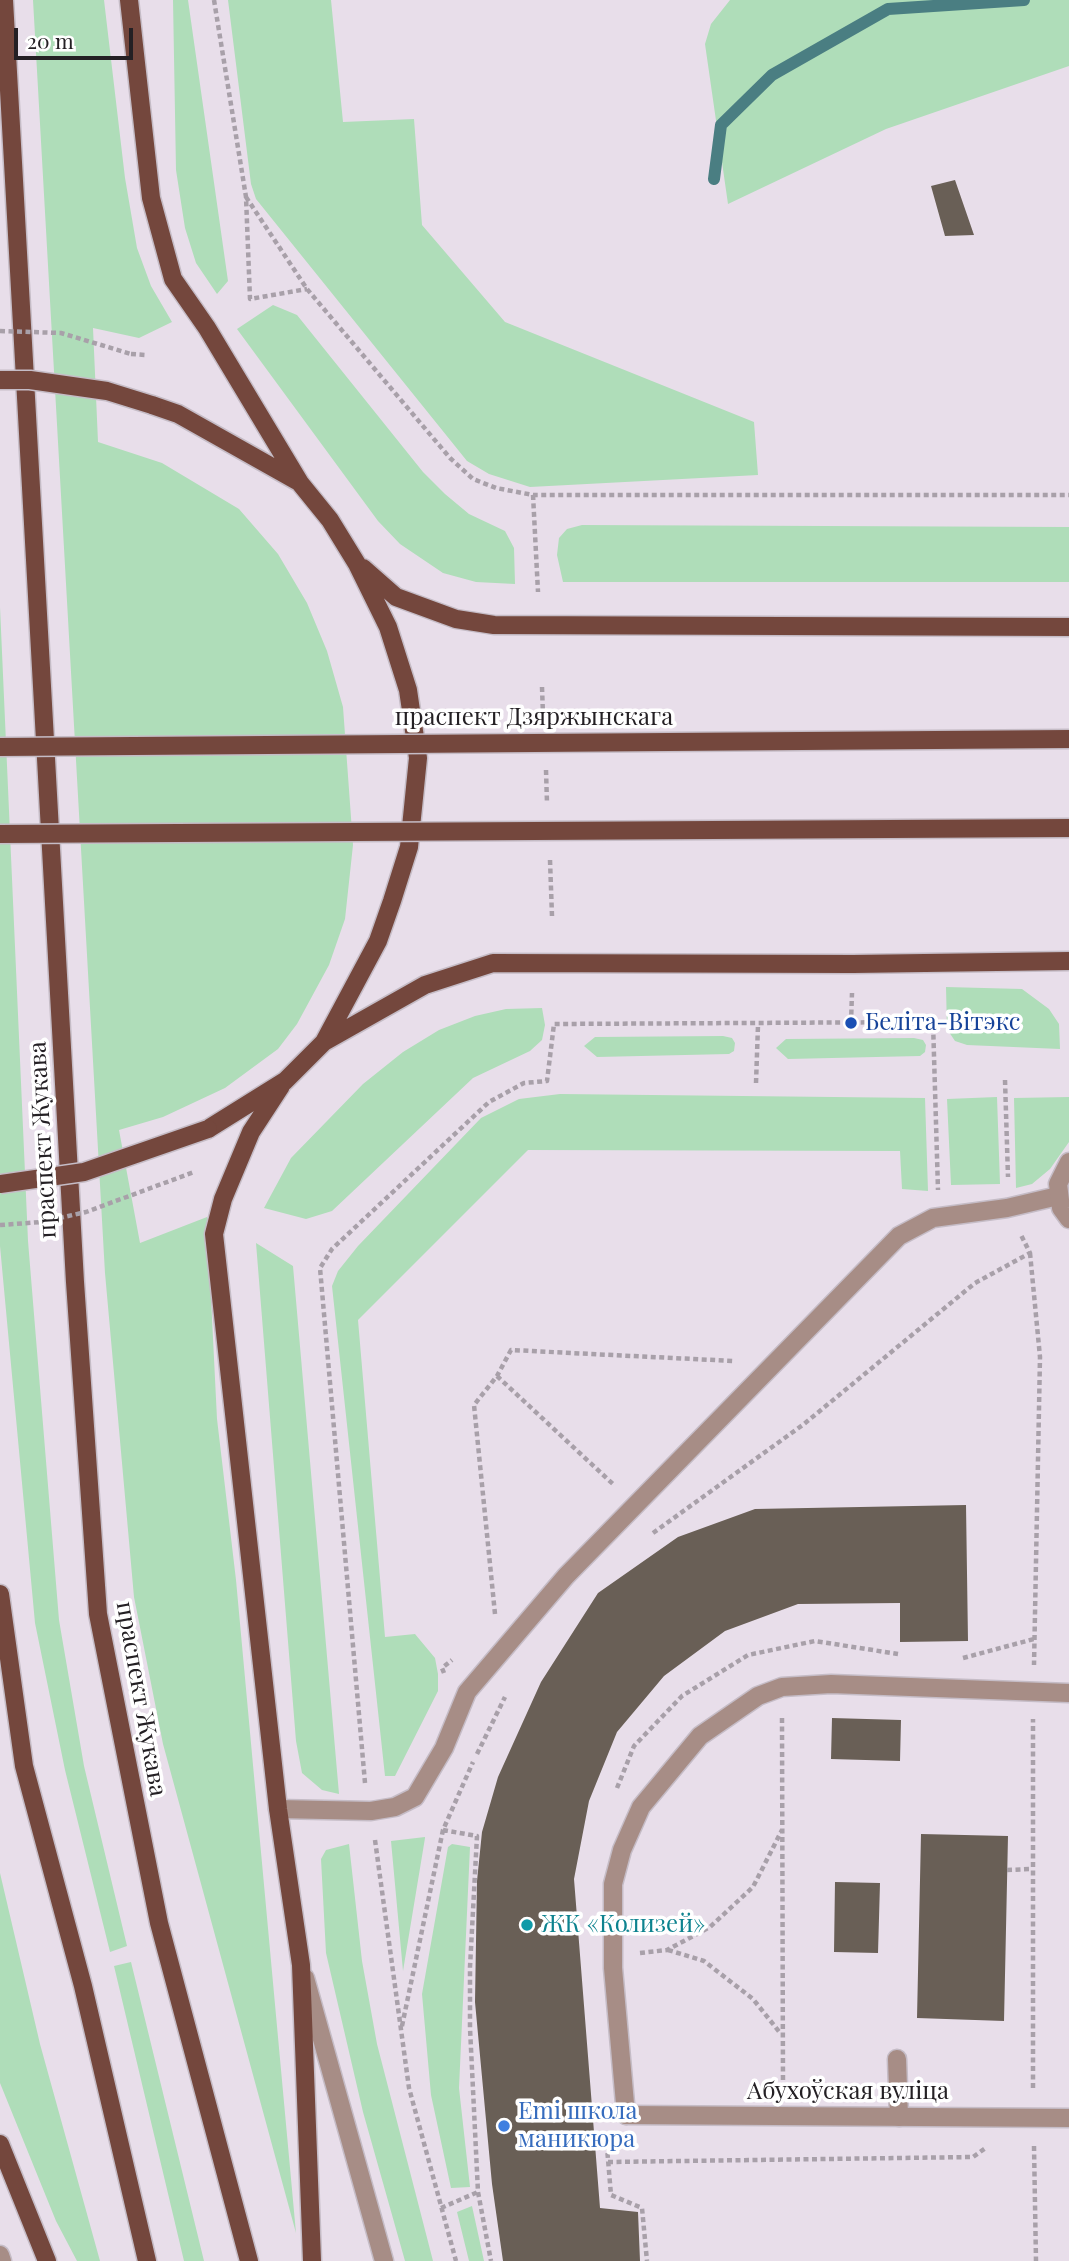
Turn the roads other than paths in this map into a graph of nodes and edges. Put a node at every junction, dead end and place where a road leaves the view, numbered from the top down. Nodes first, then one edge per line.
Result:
1 (4, 0) edge
2 (129, 0) edge
3 (0, 380) edge
4 (300, 483) junction
5 (358, 564) junction
6 (1069, 627) edge
7 (1069, 739) edge
8 (0, 747) edge
9 (1069, 828) edge
10 (0, 834) edge
11 (1069, 961) edge
12 (324, 1042) junction
13 (285, 1081) junction
14 (1069, 1162) edge
15 (0, 1184) edge
16 (1058, 1196) junction
17 (1069, 1219) edge
18 (0, 1594) edge
19 (1069, 1693) edge
20 (278, 1809) junction
21 (301, 1965) junction
22 (897, 2059) dead end
23 (899, 2117) junction
24 (1069, 2118) edge
25 (0, 2144) edge
26 (0, 2255) edge
27 (2, 2261) edge
28 (47, 2261) edge
29 (147, 2261) edge
30 (249, 2261) edge
31 (312, 2261) edge
32 (384, 2261) edge

1 - 30 main road, праспект Жукава
2 - 4 main road
3 - 4 main road, bridge
4 - 5 main road
5 - 6 main road
5 - 12 main road
7 - 8 main road, праспект Дзяржынскага, bridge
9 - 10 main road, bridge
11 - 12 main road
12 - 13 main road
13 - 15 main road, bridge
13 - 20 main road
14 - 16 street
16 - 17 street
16 - 20 street
18 - 29 main road
19 - 23 street, Абухоўская вуліца
20 - 21 main road
21 - 31 main road
21 - 32 street
22 - 23 street
23 - 24 street, Абухоўская вуліца
25 - 28 main road
26 - 27 street

